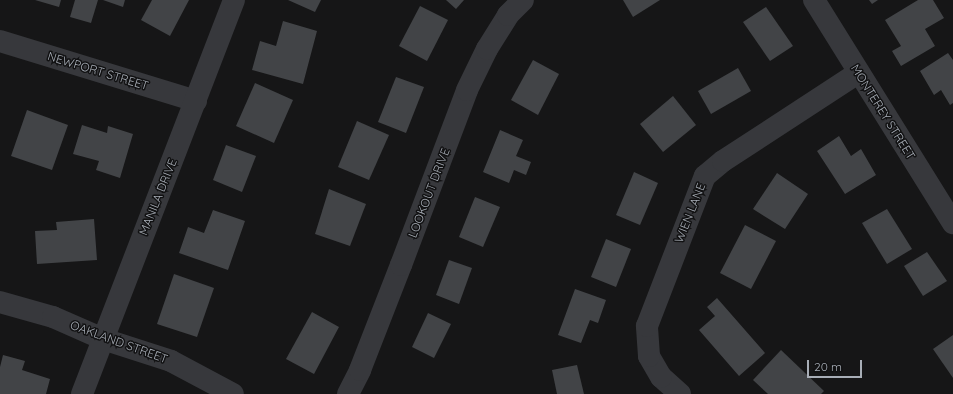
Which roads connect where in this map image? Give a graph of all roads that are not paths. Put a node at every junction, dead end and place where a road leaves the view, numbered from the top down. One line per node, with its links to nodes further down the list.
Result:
1 (234, 0): 6 (street, MANILA DRIVE)
2 (523, 0): 12 (street, LOOKOUT DRIVE)
3 (814, 0): 5 (street, MONTEREY STREET)
4 (0, 41): 6 (street, NEWPORT STREET)
5 (858, 73): 7 (street, MONTEREY STREET); 13 (street, WIEN LANE)
6 (196, 101): 9 (street, MANILA DRIVE)
7 (953, 223)
8 (0, 302): 9 (street, OAKLAND STREET)
9 (103, 338): 10 (street, MANILA DRIVE); 11 (street, OAKLAND STREET)
10 (82, 394)
11 (233, 394)
12 (348, 394)
13 (680, 394)

